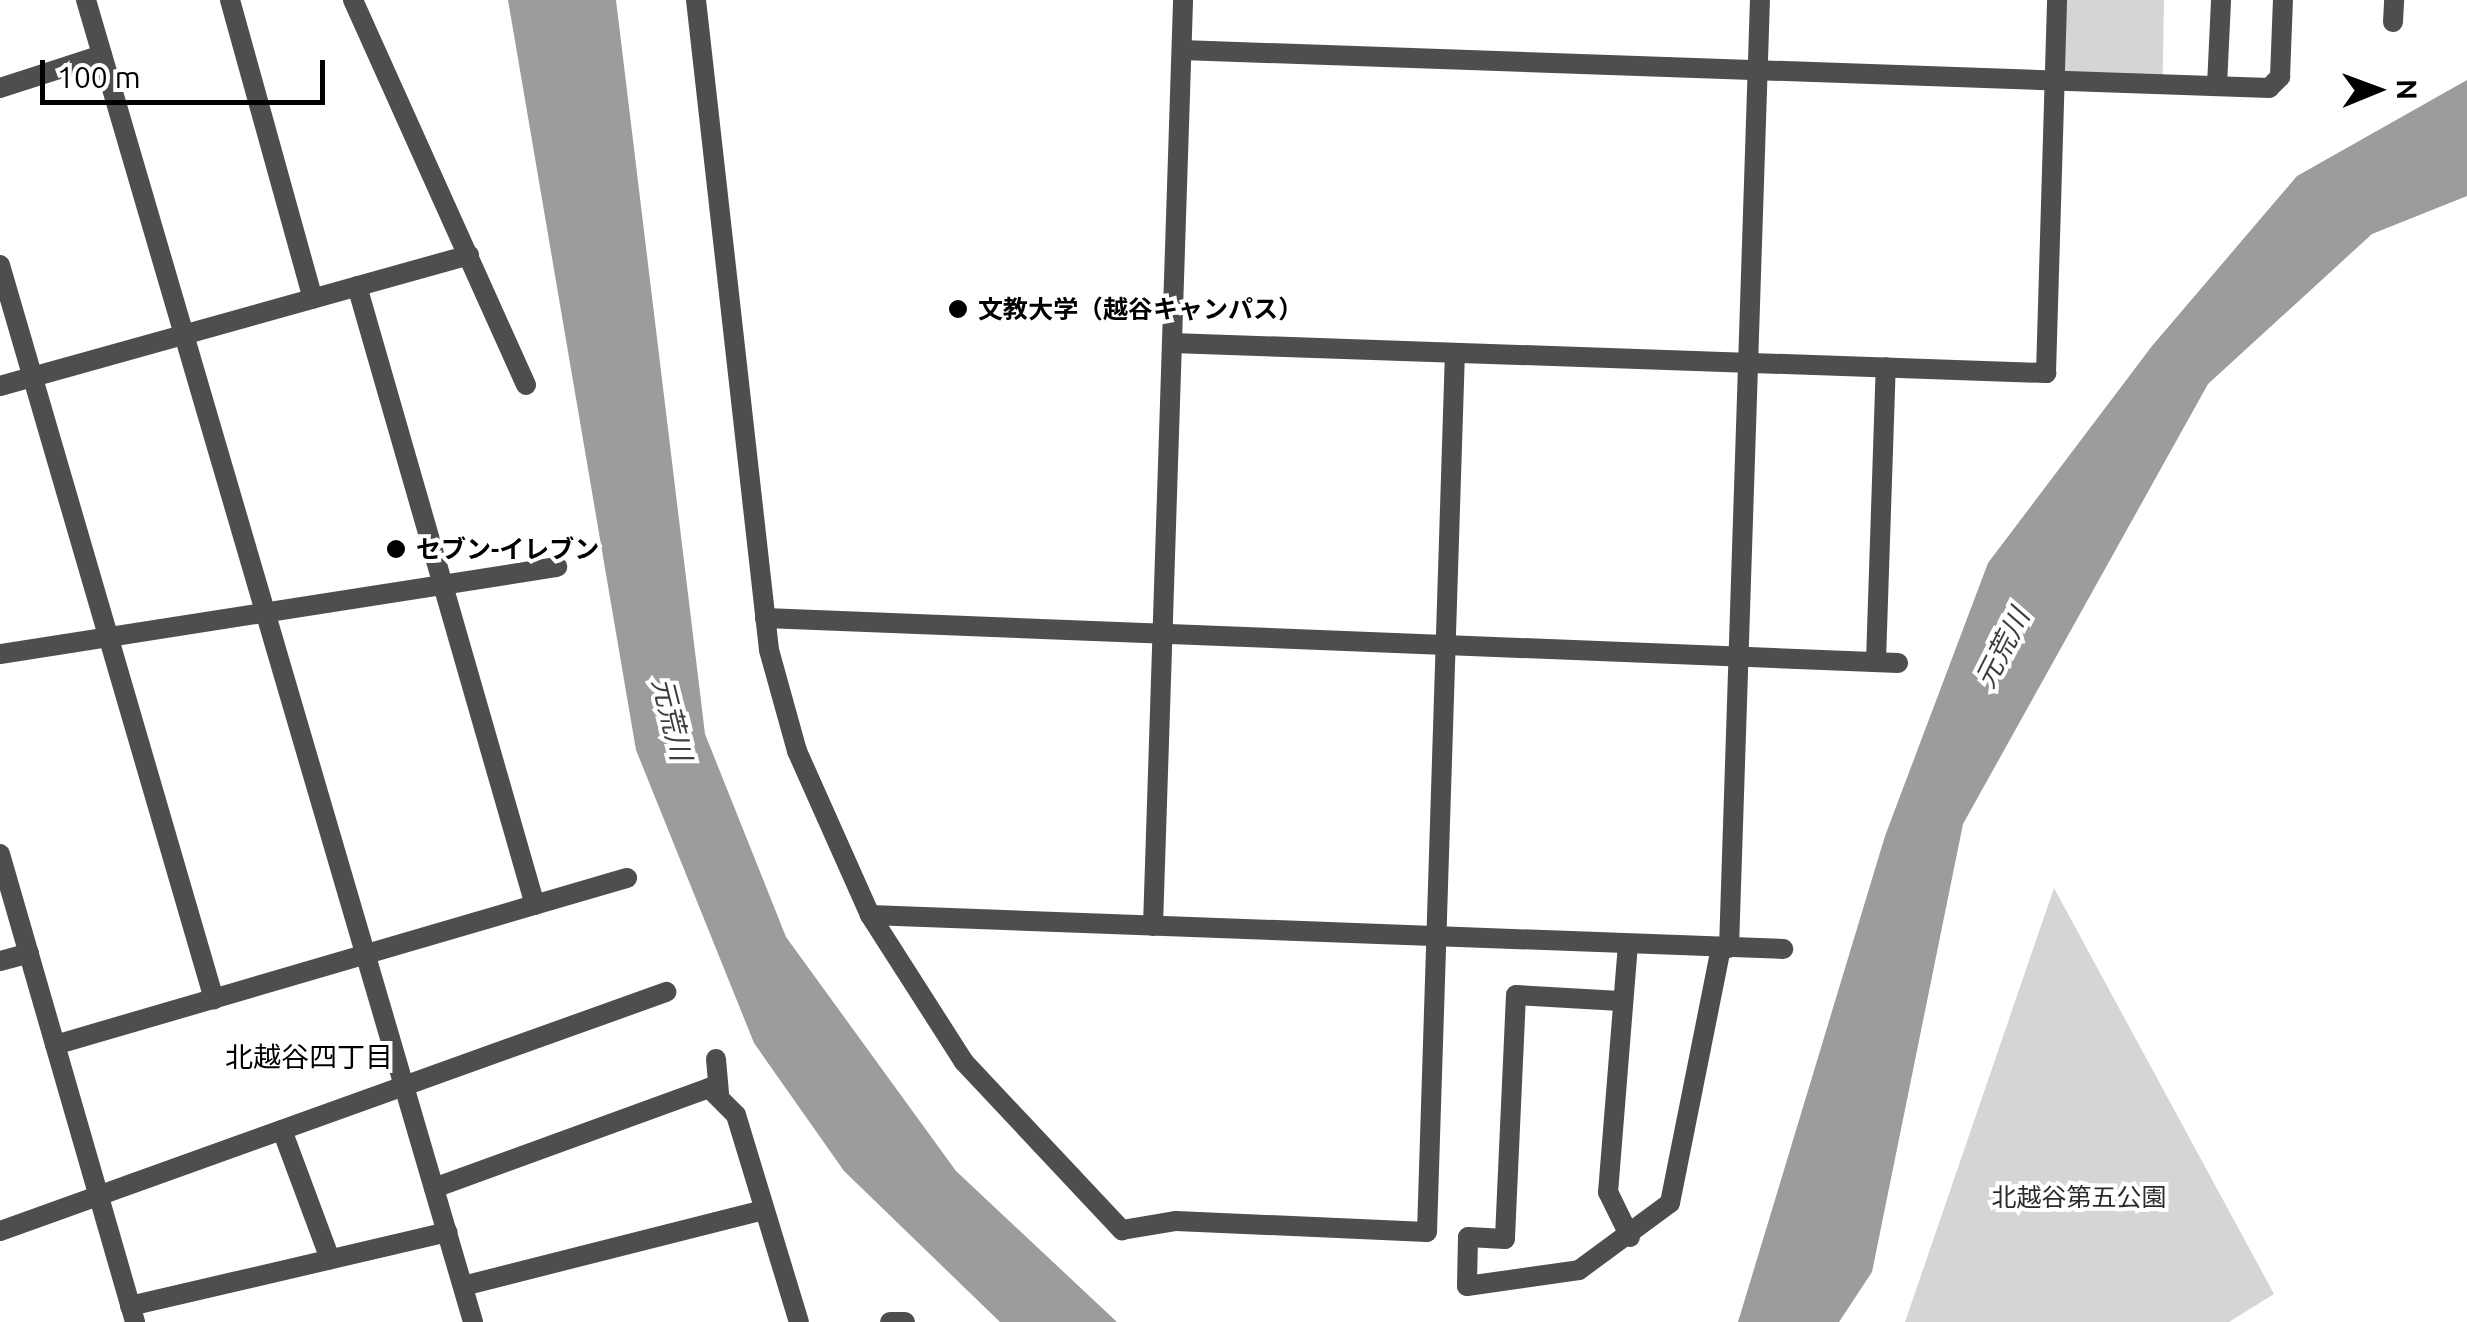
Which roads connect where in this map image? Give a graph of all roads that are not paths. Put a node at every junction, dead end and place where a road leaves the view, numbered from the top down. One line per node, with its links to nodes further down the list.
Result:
1 (86, 0): 13 (street)
2 (230, 0): 21 (street)
3 (353, 0): 18 (street)
4 (696, 0): 33 (street)
5 (1183, 0): 12 (street)
6 (1760, 0): 14 (street)
7 (2058, 0): 15 (street)
8 (2222, 0): 16 (street)
9 (2283, 0): 16 (street)
10 (2394, 0): 11 (street)
11 (2394, 22)
12 (1182, 50): 14 (street); 23 (street)
13 (102, 55): 17 (street); 22 (street)
14 (1758, 70): 15 (street); 25 (street)
15 (2054, 80): 16 (street); 26 (street)
16 (2218, 86)
17 (0, 88)
18 (469, 255): 20 (street); 29 (street)
19 (0, 265): 27 (street)
20 (358, 286): 21 (street); 31 (street)
21 (313, 298): 22 (street)
22 (185, 334): 27 (street); 32 (street)
23 (1172, 343): 24 (street); 34 (street)
24 (1456, 353): 25 (street); 36 (street)
25 (1748, 362): 26 (street); 38 (street)
26 (1886, 367): 39 (street)
27 (33, 377): 28 (street); 35 (street)
28 (0, 386)
29 (526, 386)
30 (557, 568): 31 (street)
31 (444, 586): 32 (street); 43 (street)
32 (267, 614): 35 (street); 51 (street)
33 (766, 618): 34 (street); 44 (street)
34 (1160, 633): 36 (street); 45 (street)
35 (108, 638): 37 (street); 54 (street)
36 (1444, 644): 38 (street); 46 (street)
37 (0, 654)
38 (1738, 656): 39 (street); 48 (street)
39 (1876, 661): 40 (street)
40 (1898, 662)
41 (0, 854): 50 (street)
42 (627, 878): 43 (street)
43 (535, 905): 51 (street)
44 (870, 916): 45 (street); 46 (street)
45 (1153, 926): 46 (street)
46 (1433, 936): 47 (street)
47 (1628, 944): 48 (street); 55 (street)
48 (1725, 948): 49 (street); 66 (street)
49 (1783, 949)
50 (29, 953): 52 (street); 56 (street)
51 (366, 954): 54 (street); 58 (street)
52 (0, 961)
53 (666, 992): 58 (street)
54 (214, 999): 56 (street)
55 (1620, 1001): 66 (street); 66 (street)
56 (56, 1046): 62 (street)
57 (716, 1058): 59 (street)
58 (405, 1086): 60 (street); 61 (street)
59 (722, 1091): 61 (street); 63 (street)
60 (282, 1130): 62 (street); 67 (street)
61 (434, 1188): 65 (street)
62 (98, 1196): 64 (street); 69 (street)
63 (763, 1210): 68 (street); 71 (street)
64 (0, 1232)
65 (447, 1232): 67 (street); 68 (street)
66 (1630, 1237)
67 (330, 1260): 69 (street)
68 (463, 1286): 70 (street)
69 (132, 1314)
70 (474, 1322)
71 (799, 1322)
72 (890, 1322): 73 (street)
73 (905, 1322)

